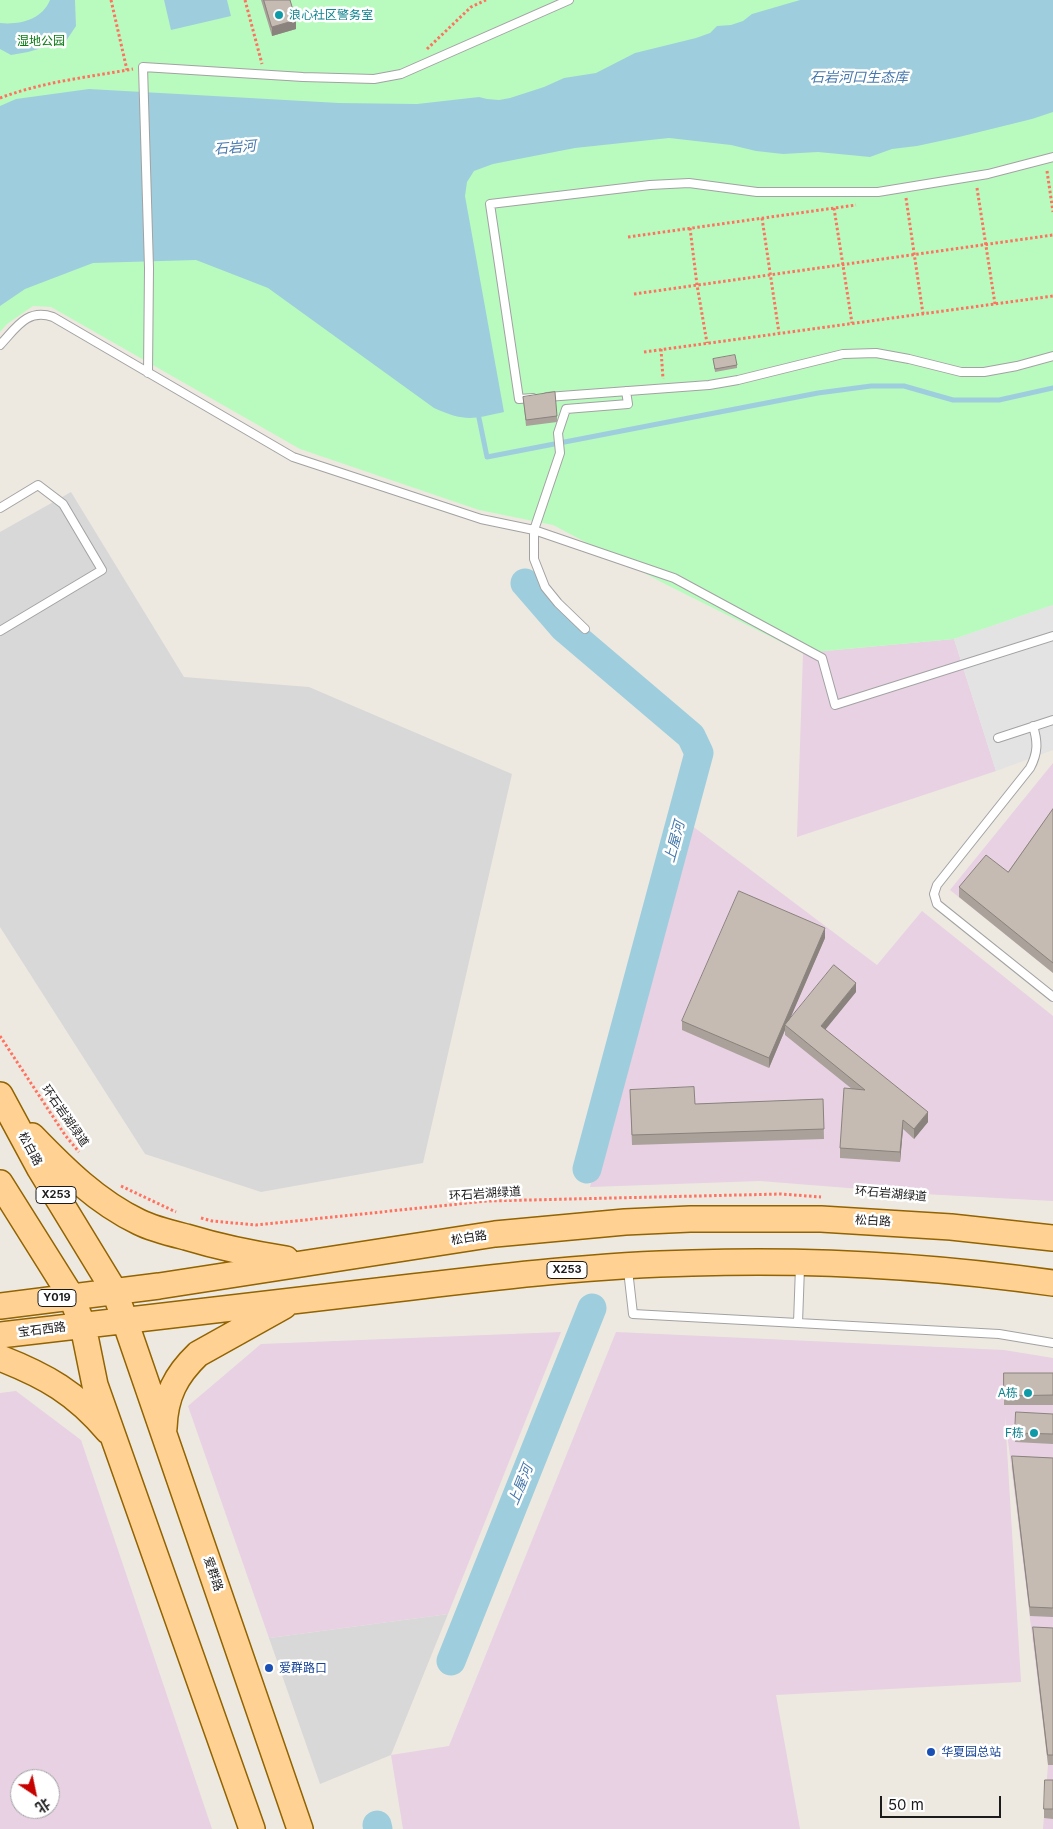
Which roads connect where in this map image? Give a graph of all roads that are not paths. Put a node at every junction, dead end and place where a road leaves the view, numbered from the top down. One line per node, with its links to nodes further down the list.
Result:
1 (569, 0): 5 (lane)
2 (1053, 157): 6 (lane)
3 (0, 345): 5 (lane)
4 (1053, 356): 6 (lane)
5 (148, 373): 8 (lane)
6 (626, 391): 8 (lane)
7 (0, 508): 10 (lane)
8 (534, 530): 9 (lane); 11 (lane)
9 (585, 629)
10 (0, 630)
11 (1053, 636)
12 (1053, 720): 13 (lane)
13 (1033, 726): 14 (lane); 15 (lane)
14 (998, 738)
15 (1053, 997)
16 (6, 1105): 19 (main road); 23 (main road, 松白路 / X253)
17 (0, 1183): 24 (main road)
18 (1053, 1238): 19 (main road, 松白路)
19 (319, 1262): 23 (main road, 松白路)
20 (800, 1262): 21 (main road, X253); 22 (main road, X253); 28 (lane)
21 (627, 1266): 25 (main road, X253); 28 (lane)
22 (1053, 1282)
23 (115, 1292): 24 (main road, Y019); 27 (main road, 爱群路)
24 (71, 1296): 26 (main road, Y019); 29 (main road)
25 (295, 1300): 27 (main road, X253); 33 (main road)
26 (0, 1306)
27 (125, 1319): 29 (main road, X253); 33 (main road, 爱群路)
28 (798, 1323): 31 (lane)
29 (83, 1326): 30 (main road, 宝石西路); 34 (main road)
30 (0, 1335)
31 (1053, 1343)
32 (0, 1358): 34 (main road)
33 (166, 1438): 36 (main road, 爱群路)
34 (116, 1442): 35 (main road)
35 (252, 1829)
36 (300, 1829)

